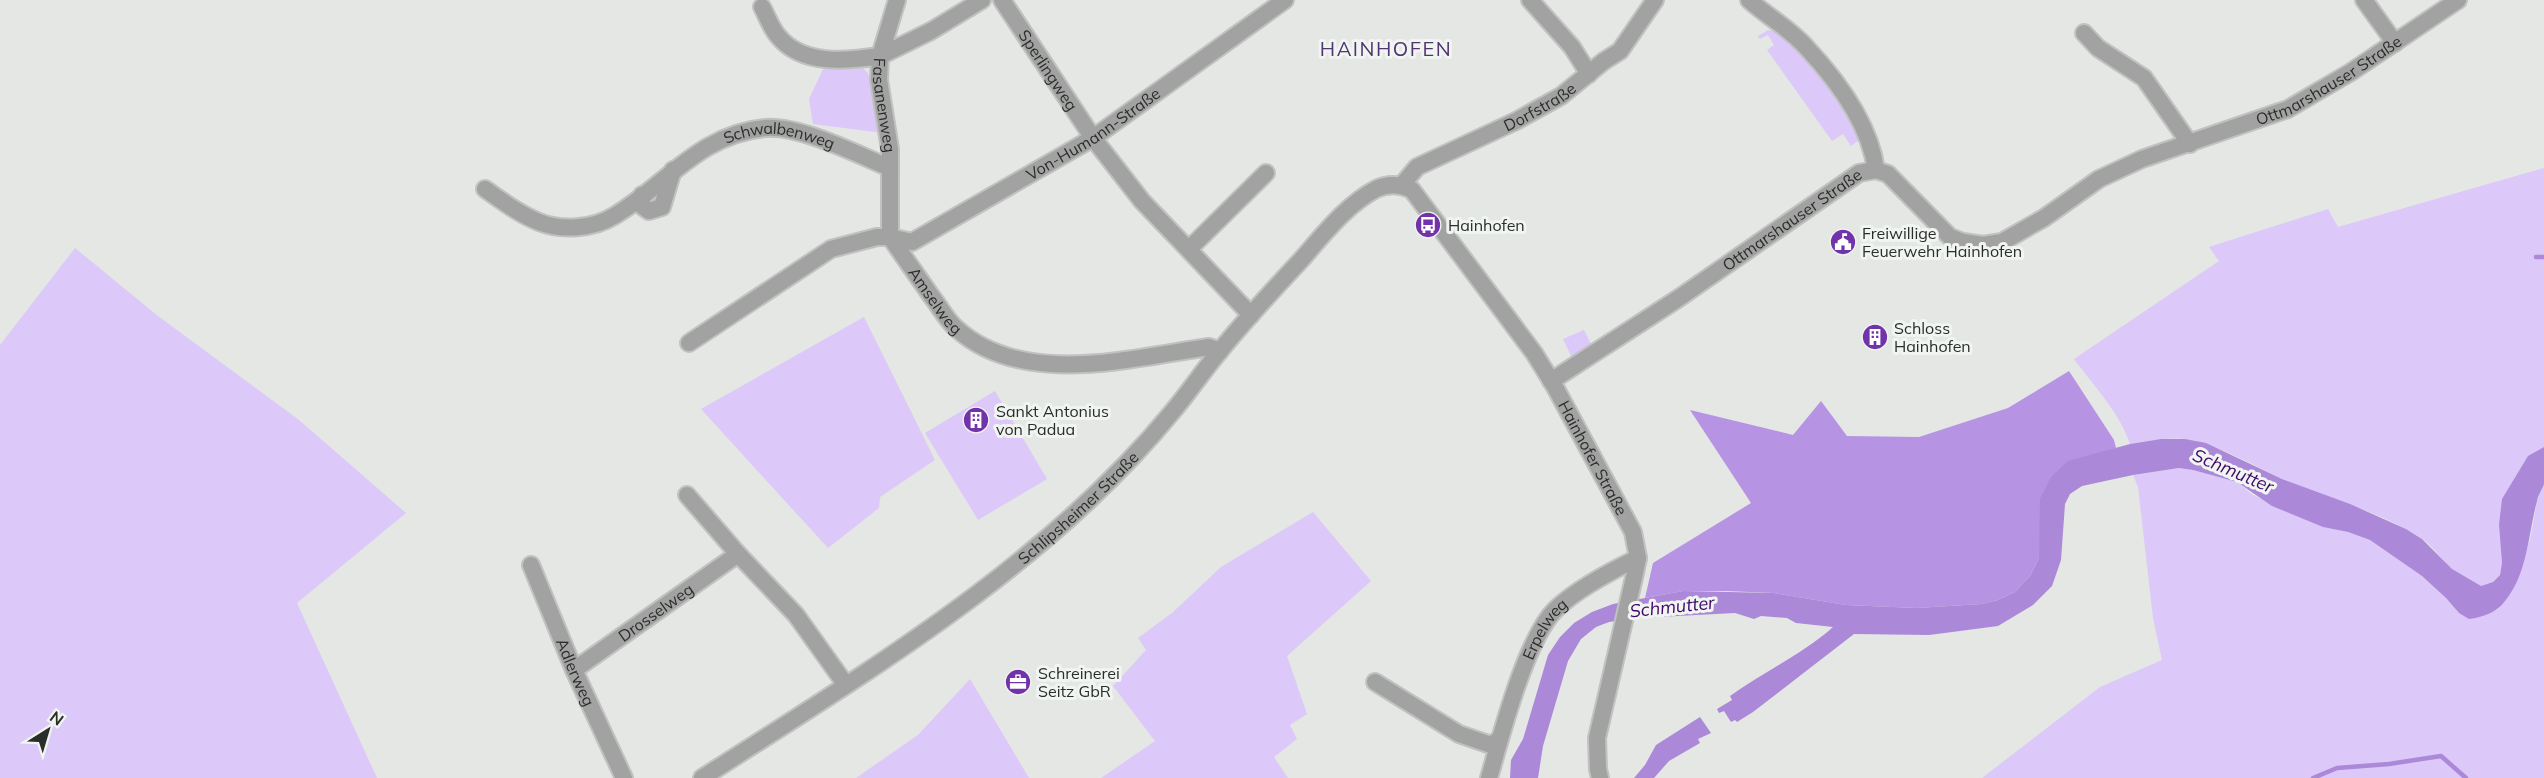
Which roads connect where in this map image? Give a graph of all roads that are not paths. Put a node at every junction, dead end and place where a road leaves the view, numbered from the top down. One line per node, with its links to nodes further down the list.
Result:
1 (897, 0): 13 (street)
2 (982, 0): 13 (street, Fasanenweg)
3 (1002, 0): 15 (street, Sperlingweg)
4 (1286, 0): 15 (street, Von-Humann-Straße)
5 (1530, 0): 14 (street)
6 (1655, 0): 14 (street, Dorfstraße)
7 (1749, 0): 18 (street)
8 (2364, 0): 12 (street)
9 (2458, 0): 12 (street, Ottmarshauser Straße)
10 (762, 7): 13 (street)
11 (2084, 33): 16 (street)
12 (2395, 43): 16 (street, Ottmarshauser Straße)
13 (880, 56): 17 (street, Fasanenweg)
14 (1589, 74): 20 (street, Dorfstraße)
15 (1093, 138): 22 (street, Von-Humann-Straße); 23 (street, Sperlingweg)
16 (2190, 144): 18 (street, Ottmarshauser Straße)
17 (890, 168): 21 (street, Schwalbenweg); 22 (street, Fasanenweg)
18 (1876, 170): 27 (street, Ottmarshauser Straße)
19 (1266, 173): 23 (street)
20 (1402, 185): 24 (street, Schlipsheimer Straße); 27 (street, Hainhofer Straße)
21 (485, 189)
22 (890, 237): 25 (street); 26 (street, Amselweg)
23 (1190, 248): 24 (street, Sperlingweg)
24 (1251, 315): 26 (street, Schlipsheimer Straße)
25 (689, 343)
26 (1220, 351): 34 (street, Schlipsheimer Straße)
27 (1551, 381): 31 (street, Hainhofer Straße)
28 (687, 495): 29 (street)
29 (738, 554): 32 (street, Drosselweg); 34 (street)
30 (531, 565): 32 (street, Adlerweg)
31 (1636, 566): 35 (street, Erpelweg); 39 (street, Hainhofer Straße)
32 (574, 670): 36 (street, Adlerweg)
33 (1375, 682): 35 (street)
34 (846, 684): 37 (street, Schlipsheimer Straße)
35 (1500, 739): 38 (street, Erpelweg)
36 (624, 778)
37 (702, 778)
38 (1489, 778)
39 (1600, 778)

